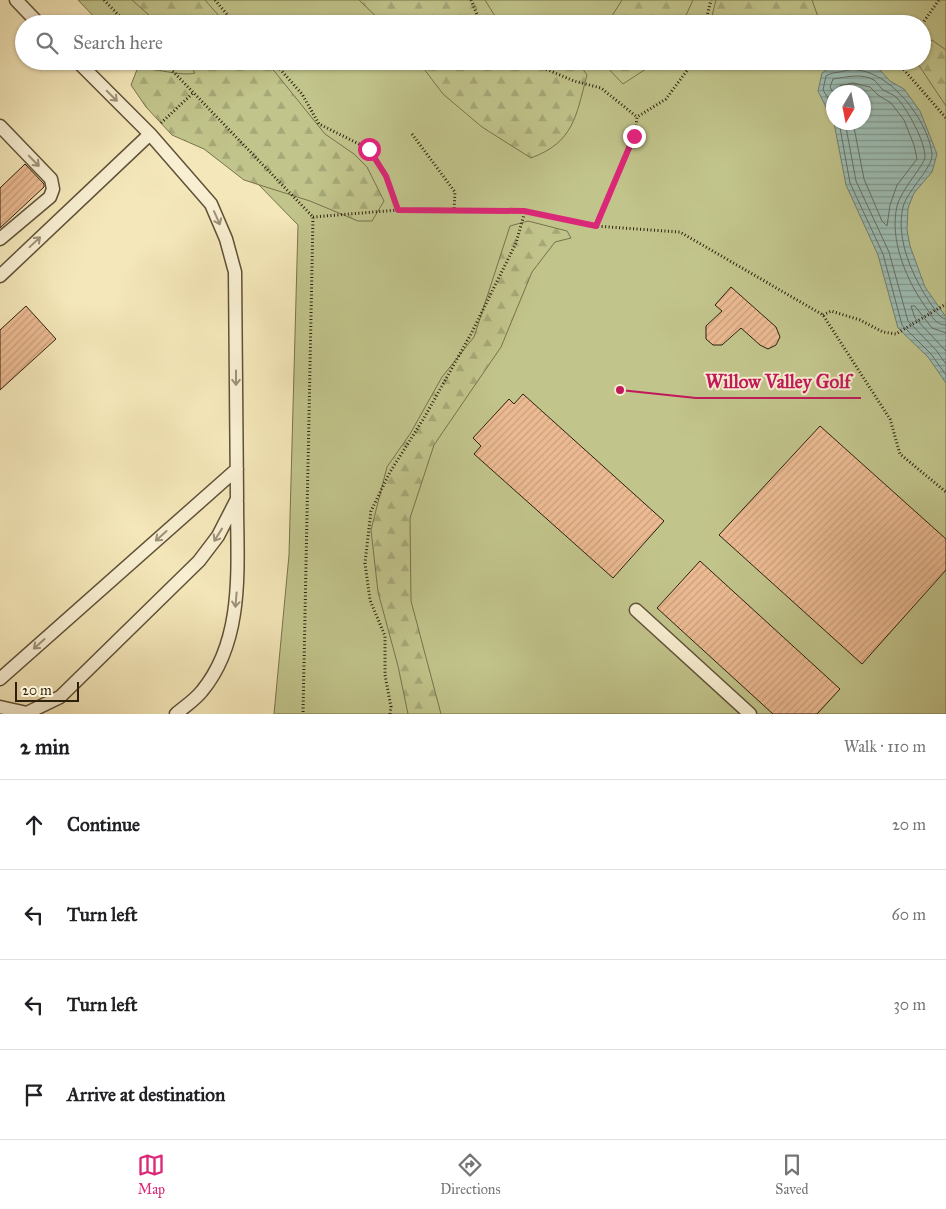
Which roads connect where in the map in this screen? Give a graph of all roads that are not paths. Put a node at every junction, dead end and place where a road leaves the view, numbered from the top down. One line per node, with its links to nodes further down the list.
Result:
1 (16, 0): 2 (lane)
2 (31, 15)
3 (86, 70): 5 (lane, one-way to 5)
4 (0, 126): 6 (lane, one-way to 6)
5 (150, 134): 7 (lane, one-way to 5); 8 (lane, one-way to 8)
6 (0, 239)
7 (0, 276)
8 (237, 469): 9 (lane); 11 (lane, one-way to 11)
9 (237, 499): 13 (lane, one-way to 13); 14 (lane, one-way to 14)
10 (636, 610): 15 (lane)
11 (0, 678)
12 (0, 707): 13 (lane)
13 (25, 714)
14 (176, 714)
15 (750, 714)

